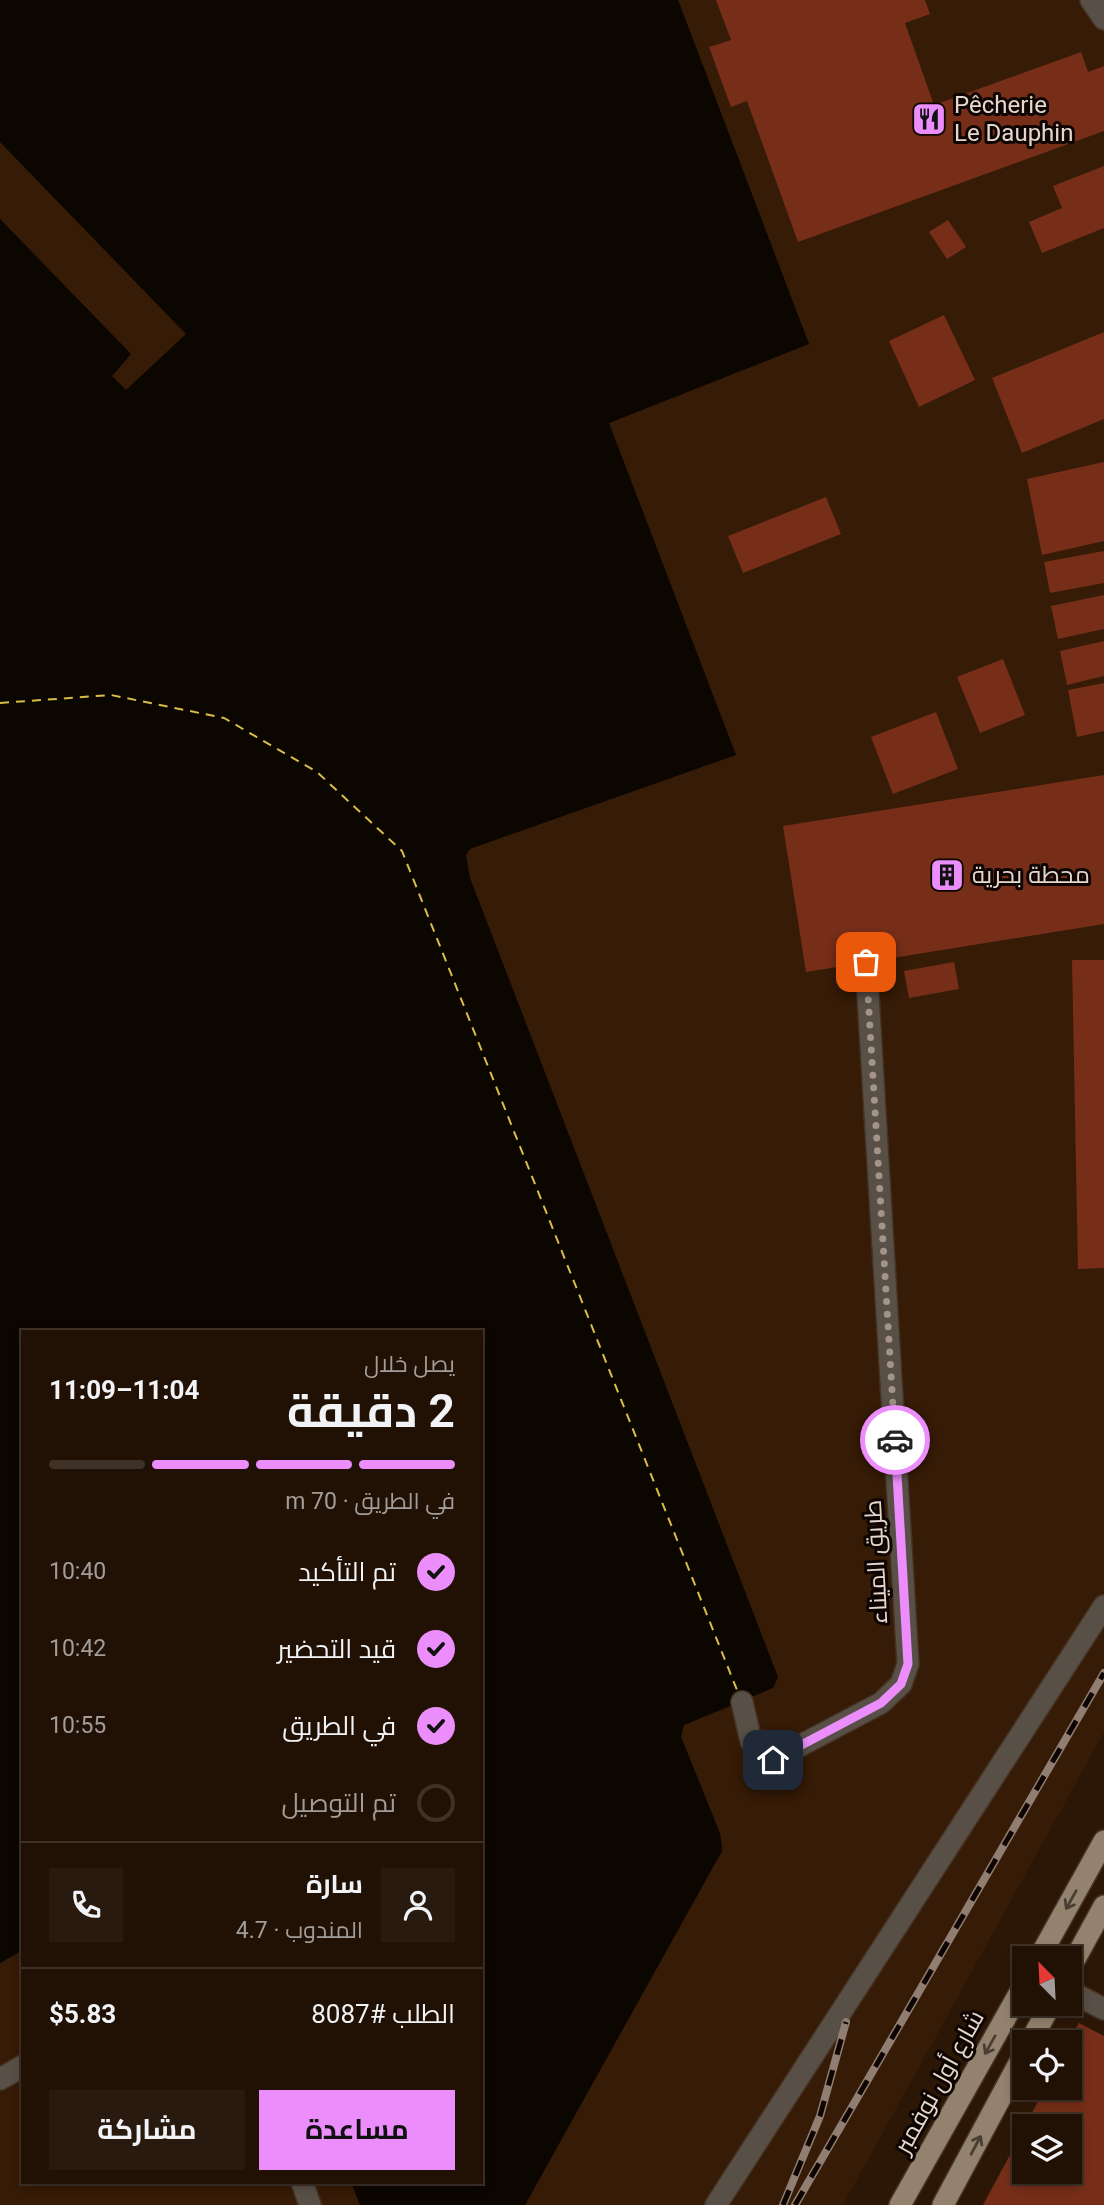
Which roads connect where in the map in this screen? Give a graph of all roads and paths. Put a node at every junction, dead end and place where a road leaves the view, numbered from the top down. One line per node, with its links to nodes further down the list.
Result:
1 (1091, 0): 2 (street)
2 (1104, 19)
3 (866, 962): 5 (street, طريق الميناء)
4 (1104, 1606): 18 (street)
5 (742, 1702)
6 (1104, 1841): 8 (main road, one-way to 8)
7 (1104, 1906): 9 (main road)
8 (1046, 1946)
9 (1082, 1946)
10 (1082, 1998): 12 (street)
11 (1012, 2006): 19 (main road, شارع أول نوفمبر, one-way to 19)
12 (1104, 2009)
13 (21, 2067): 15 (street)
14 (1012, 2076): 20 (main road, one-way to 14)
15 (0, 2079)
16 (303, 2184): 17 (street)
17 (310, 2205)
18 (716, 2205)
19 (900, 2205)
20 (943, 2205)

